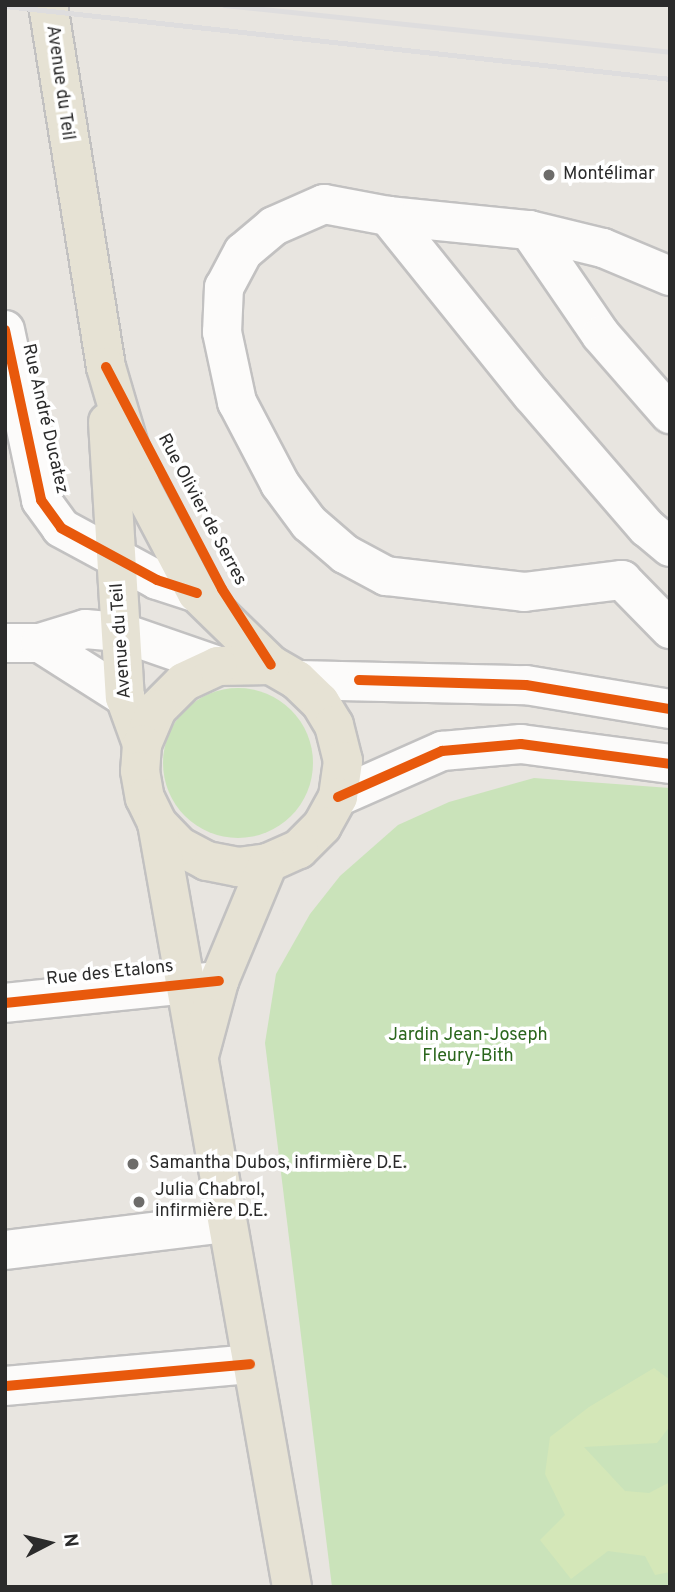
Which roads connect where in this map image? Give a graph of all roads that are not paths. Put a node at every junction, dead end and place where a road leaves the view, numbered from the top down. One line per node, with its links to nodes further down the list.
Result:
1 (48, 5): 6 (main road, Avenue du Teil)
2 (388, 216): 3 (street); 8 (street); 10 (street)
3 (529, 230): 4 (street); 7 (street)
4 (670, 276)
5 (5, 330): 9 (street, Rue André Ducatez)
6 (106, 368): 9 (main road, Avenue du Teil); 11 (main road, Avenue du Teil)
7 (670, 414)
8 (659, 537): 10 (street)
9 (116, 555): 11 (street, Rue André Ducatez); 13 (main road, Avenue du Teil)
10 (622, 580): 12 (street)
11 (197, 593): 16 (main road, Avenue du Teil)
12 (670, 629)
13 (120, 632): 14 (street); 15 (street); 17 (main road, Avenue du Teil)
14 (23, 643): 17 (street)
15 (218, 666): 16 (main road); 19 (main road)
16 (284, 673): 18 (street); 21 (main road)
17 (125, 697): 19 (main road, Avenue du Teil)
18 (666, 706)
19 (142, 744): 22 (main road)
20 (670, 764): 21 (street)
21 (338, 797): 23 (main road)
22 (157, 823): 23 (main road); 24 (main road)
23 (268, 863): 24 (main road)
24 (201, 983): 25 (street, Rue des Etalons); 26 (main road)
25 (5, 1003)
26 (225, 1223): 27 (street); 28 (main road)
27 (5, 1251)
28 (250, 1364): 29 (street); 30 (main road)
29 (5, 1386)
30 (292, 1587)

